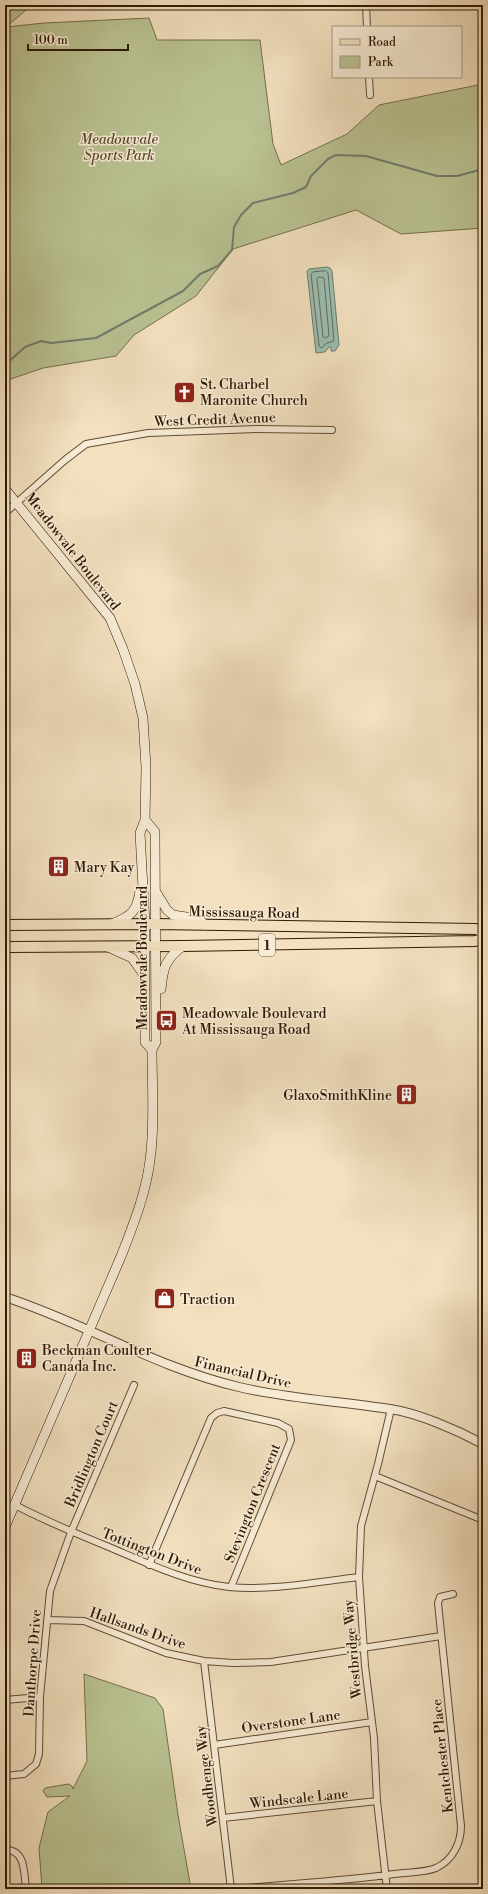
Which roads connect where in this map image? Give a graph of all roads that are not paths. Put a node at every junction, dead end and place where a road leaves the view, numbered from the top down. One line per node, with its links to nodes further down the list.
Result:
1 (366, 5): 2 (street)
2 (367, 26)
3 (369, 78): 4 (street)
4 (370, 95)
5 (332, 430): 7 (street, West Credit Avenue)
6 (5, 489): 7 (main road, Meadowvale Boulevard)
7 (17, 502): 8 (street, West Credit Avenue); 9 (main road, Meadowvale Boulevard)
8 (5, 514)
9 (145, 820): 10 (main road, Meadowvale Boulevard); 11 (main road, Meadowvale Boulevard)
10 (143, 882): 12 (main road); 13 (main road, Meadowvale Boulevard)
11 (155, 890): 13 (main road, Meadowvale Boulevard); 14 (main road)
12 (110, 925): 13 (main road, Mississauga Road / 1); 15 (main road, Mississauga Road / 1)
13 (150, 925): 14 (main road, Mississauga Road / 1); 18 (main road, Meadowvale Boulevard)
14 (205, 925): 16 (main road, Mississauga Road / 1)
15 (5, 926)
16 (483, 932)
17 (483, 939): 19 (main road, 1)
18 (150, 946): 19 (main road, 1); 21 (main road, 1); 22 (main road, Meadowvale Boulevard); 23 (main road, Meadowvale Boulevard)
19 (183, 946): 23 (main road)
20 (5, 947): 21 (main road, 1)
21 (107, 947): 22 (main road)
22 (145, 976): 24 (main road, Meadowvale Boulevard)
23 (156, 996): 24 (main road, Meadowvale Boulevard)
24 (152, 1050): 26 (main road, Meadowvale Boulevard)
25 (5, 1297): 26 (street, Financial Drive)
26 (88, 1330): 28 (street, Financial Drive); 31 (main road, Meadowvale Boulevard)
27 (134, 1385): 34 (street, Bridlington Court)
28 (391, 1409): 29 (street, Financial Drive); 30 (street, Westbridge Way)
29 (483, 1444)
30 (375, 1476): 32 (street); 36 (street, Westbridge Way)
31 (15, 1505): 33 (main road, Meadowvale Boulevard); 34 (street, Tottington Drive)
32 (483, 1520)
33 (5, 1527)
34 (71, 1532): 35 (street, Tottington Drive); 39 (street, Danthorpe Drive)
35 (149, 1565): 37 (street, Tottington Drive); 37 (street, Stevington Crescent)
36 (359, 1577): 37 (street, Tottington Drive); 41 (street, Westbridge Way)
37 (231, 1587)
38 (453, 1594): 40 (street, Kentchester Place)
39 (47, 1620): 42 (street, Hallsands Drive); 43 (street, Danthorpe Drive)
40 (441, 1636): 41 (street, Hallsands Drive); 51 (street, Kentchester Place)
41 (364, 1647): 42 (street, Hallsands Drive); 45 (street, Westbridge Way)
42 (204, 1661): 46 (street, Woodhenge Way)
43 (40, 1696): 44 (street); 47 (street, Danthorpe Drive)
44 (5, 1700)
45 (372, 1722): 46 (street, Overstone Lane); 48 (street, Westbridge Way)
46 (214, 1745): 49 (street, Woodhenge Way)
47 (5, 1776)
48 (377, 1801): 49 (street, Windscale Lane); 51 (street, Westbridge Way)
49 (223, 1818): 53 (street, Woodhenge Way)
50 (5, 1850): 52 (street)
51 (386, 1875): 54 (street, Kentchester Place); 55 (street, Westbridge Way)
52 (26, 1889)
53 (231, 1889)
54 (236, 1889)
55 (387, 1889)

